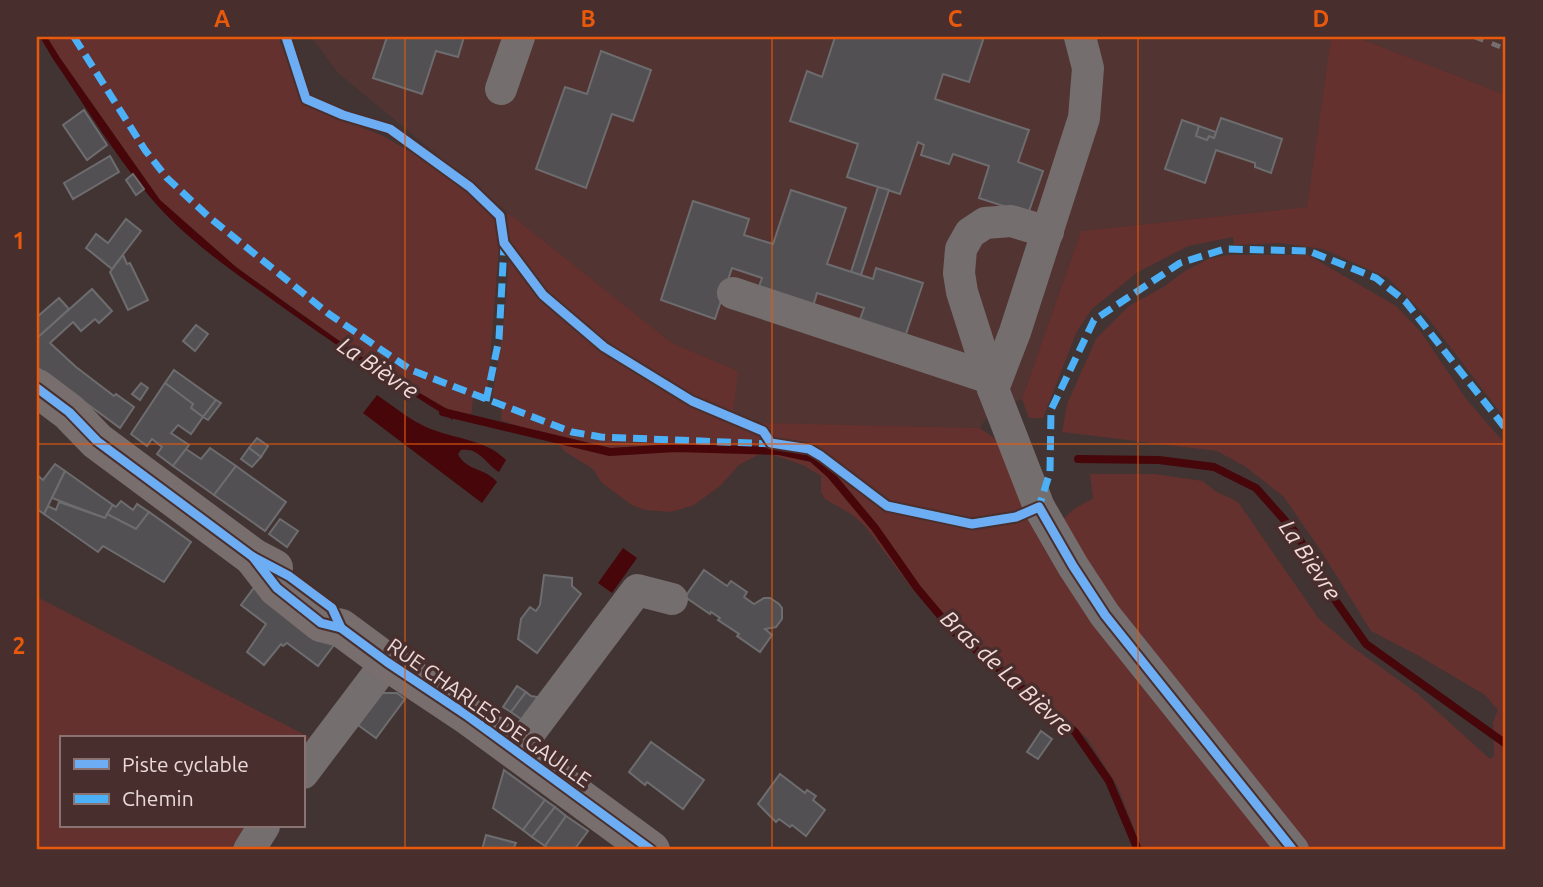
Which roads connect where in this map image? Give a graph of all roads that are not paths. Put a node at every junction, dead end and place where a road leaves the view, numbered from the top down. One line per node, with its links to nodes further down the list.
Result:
1 (519, 37): 3 (street)
2 (1080, 37): 4 (street)
3 (501, 89)
4 (1048, 232): 6 (street); 6 (street)
5 (733, 293): 6 (street)
6 (992, 383): 17 (street)
7 (37, 388): 9 (main road, RUE CHARLES DE GAULLE)
8 (37, 410): 9 (main road, RUE CHARLES DE GAULLE)
9 (97, 441): 11 (main road, RUE CHARLES DE GAULLE)
10 (672, 598): 12 (street)
11 (387, 662): 12 (main road, RUE CHARLES DE GAULLE); 13 (street)
12 (516, 751): 16 (main road, RUE CHARLES DE GAULLE)
13 (304, 772)
14 (263, 828): 15 (street)
15 (249, 850)
16 (650, 850)
17 (1293, 850)

